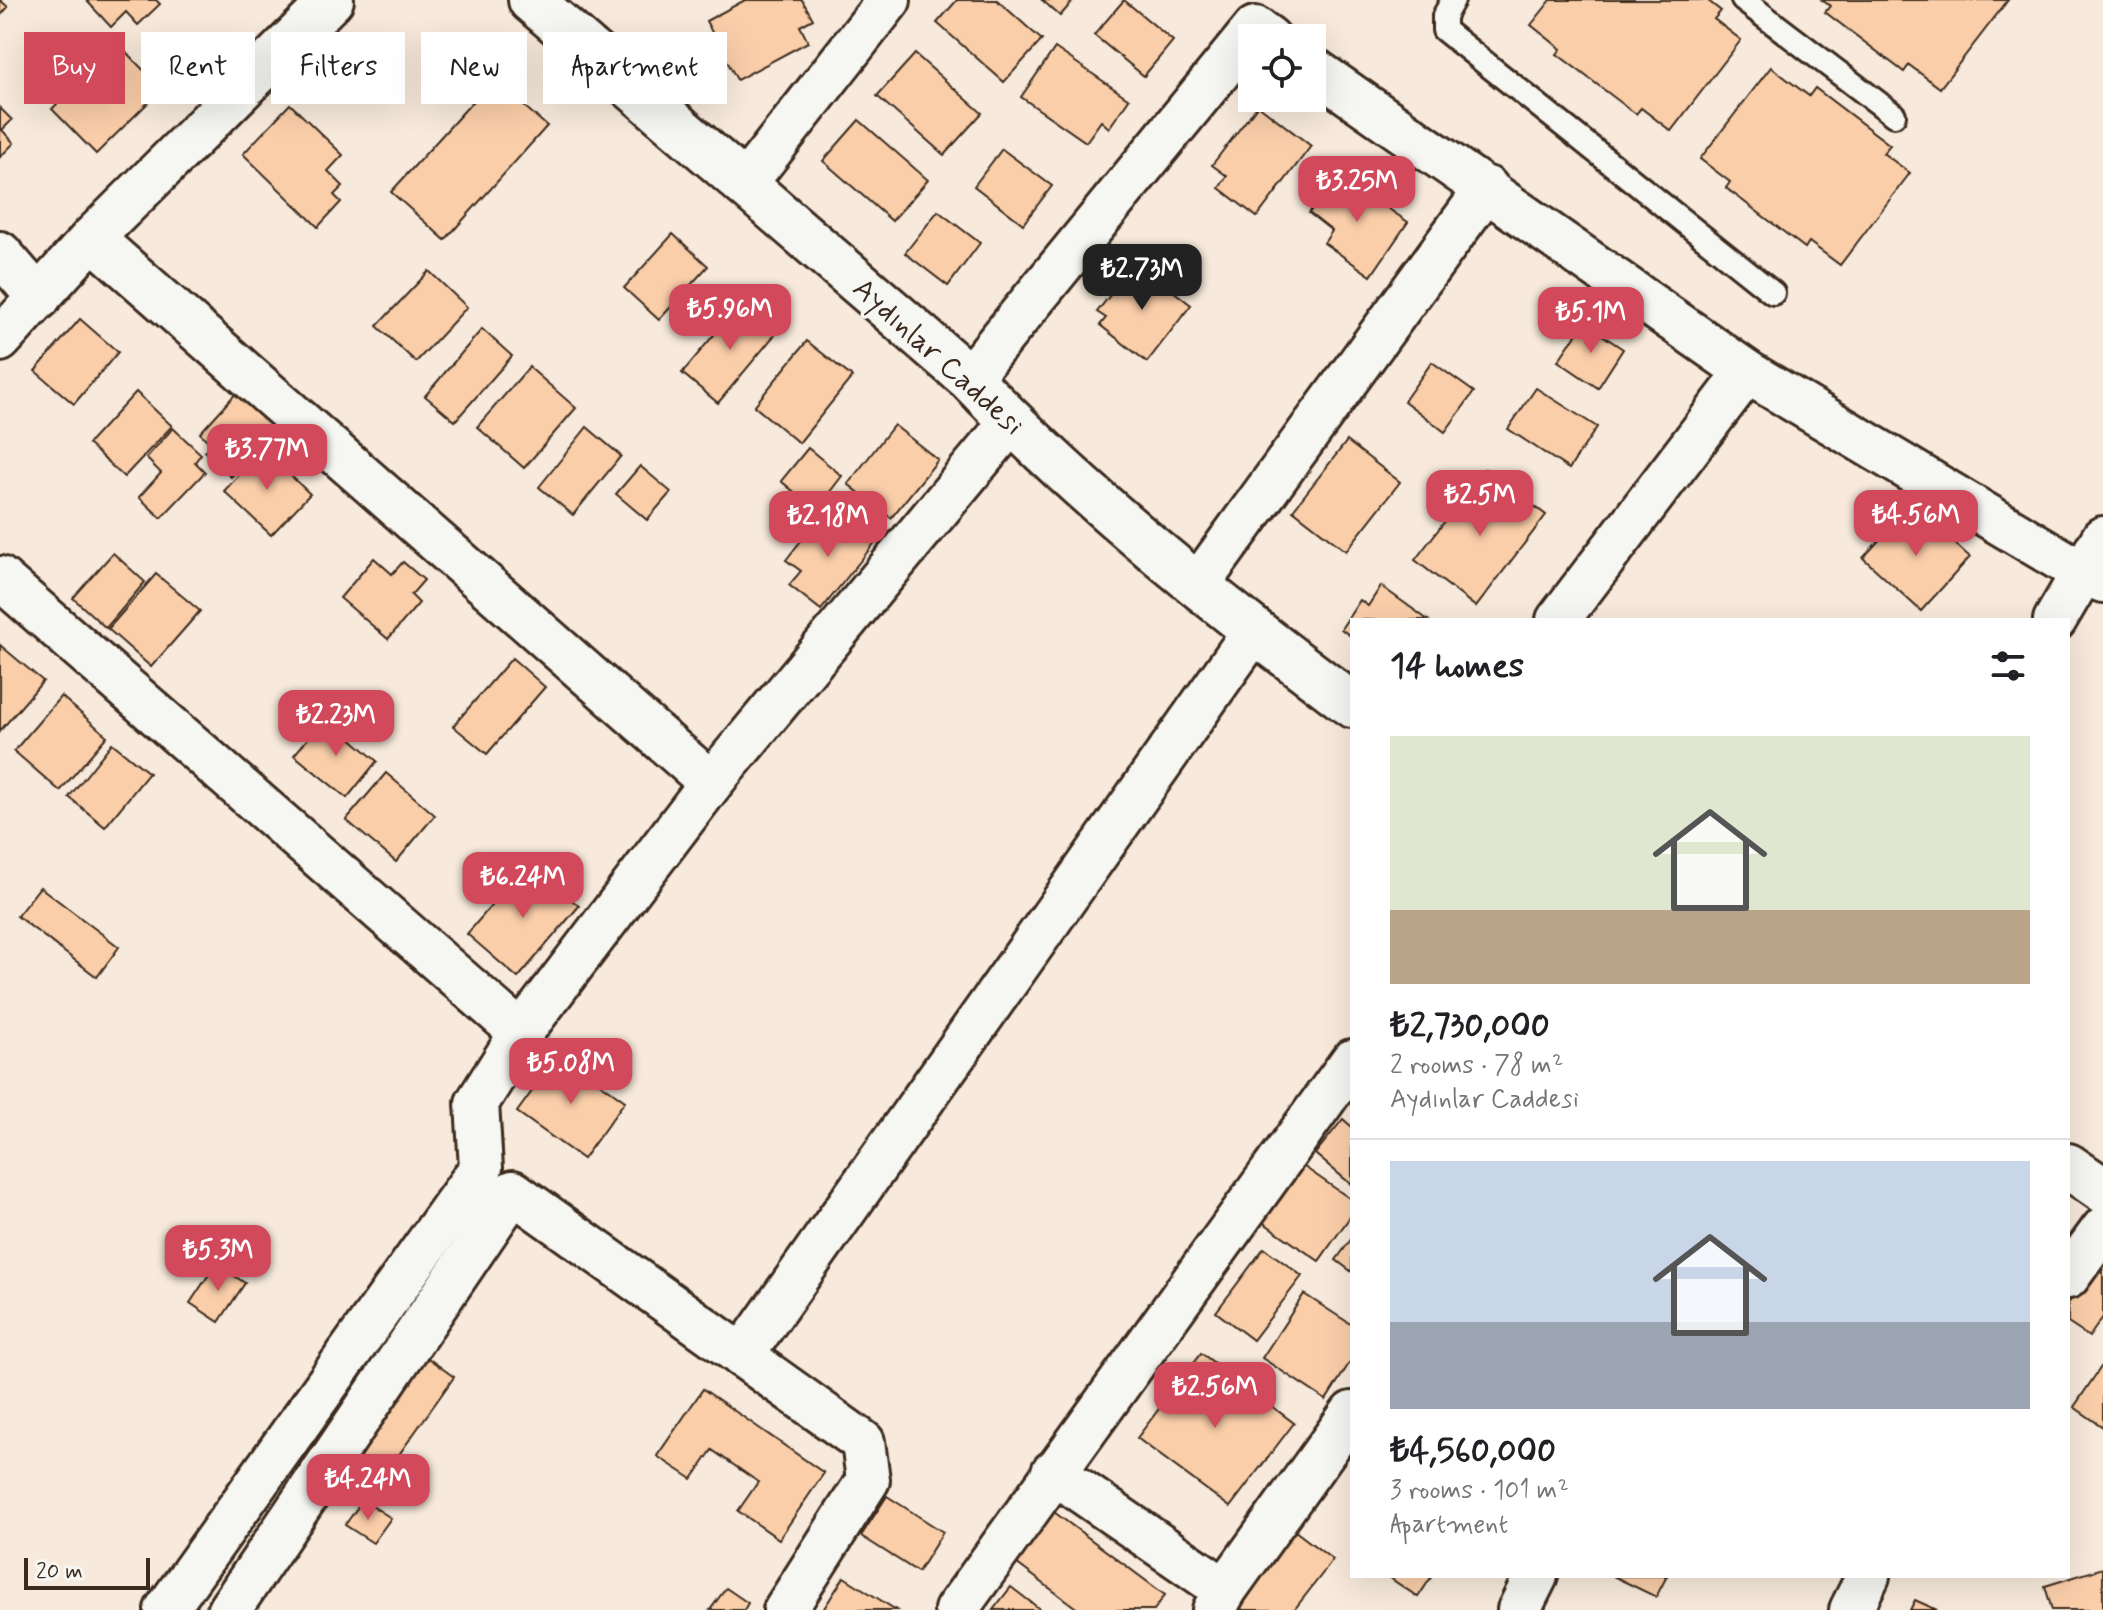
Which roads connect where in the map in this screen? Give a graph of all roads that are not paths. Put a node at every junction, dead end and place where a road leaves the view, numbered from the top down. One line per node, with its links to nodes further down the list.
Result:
1 (332, 0): 11 (street)
2 (531, 0): 9 (street, Aydınlar Caddesi)
3 (889, 0): 9 (street)
4 (1453, 0): 13 (lane)
5 (1743, 0): 8 (lane)
6 (1238, 49): 17 (street)
7 (1326, 78): 10 (street)
8 (1894, 115)
9 (744, 185): 17 (street, Aydınlar Caddesi)
10 (1487, 188): 16 (street); 21 (street)
11 (92, 238): 14 (street); 26 (street)
12 (0, 253): 14 (street)
13 (1773, 293)
14 (39, 298): 15 (street)
15 (0, 340)
16 (1747, 372): 19 (street); 22 (street)
17 (969, 378): 18 (street, Aydınlar Caddesi)
18 (1011, 422): 21 (street, Aydınlar Caddesi); 26 (street)
19 (2096, 564): 23 (street)
20 (0, 578): 27 (street)
21 (1197, 586): 24 (street, Aydınlar Caddesi)
22 (1560, 618)
23 (2056, 618)
24 (1254, 631): 25 (street, Aydınlar Caddesi); 33 (street)
25 (1350, 703)
26 (711, 783): 27 (street)
27 (521, 1033): 39 (street)
28 (1350, 1064): 35 (street)
29 (2070, 1167): 30 (street)
30 (2103, 1190)
31 (2103, 1229): 32 (street)
32 (2070, 1274)
33 (742, 1356): 40 (street); 41 (street)
34 (1350, 1416): 38 (street)
35 (1053, 1472): 38 (street); 42 (street)
36 (1535, 1578): 43 (street)
37 (1867, 1578): 44 (street)
38 (1219, 1600)
39 (166, 1610)
40 (229, 1610)
41 (785, 1610)
42 (956, 1610)
43 (1519, 1610)
44 (1851, 1610)

